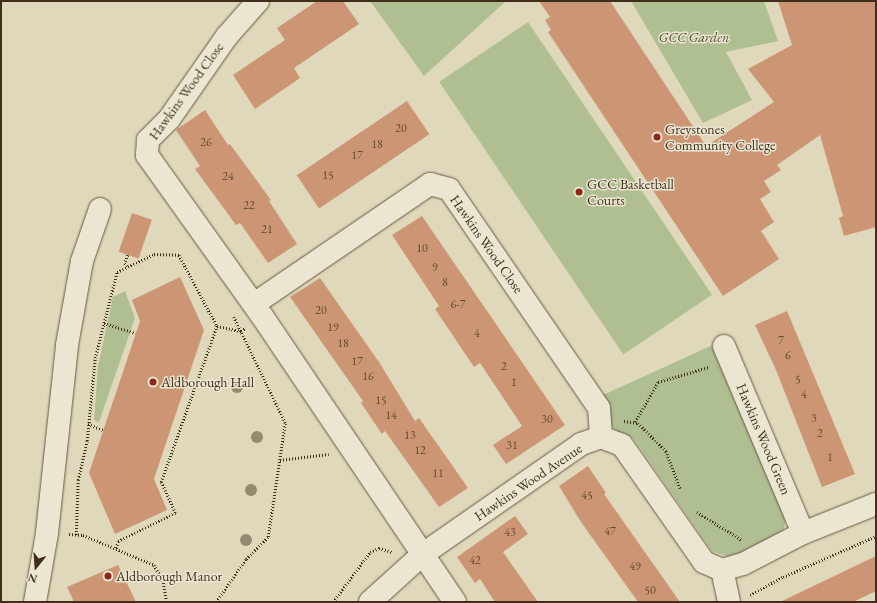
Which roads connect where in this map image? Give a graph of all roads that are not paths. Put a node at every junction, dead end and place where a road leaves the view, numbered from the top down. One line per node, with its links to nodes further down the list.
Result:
1 (258, 1): 3 (street, Hawkins Wood Close)
2 (100, 210): 11 (street)
3 (254, 304): 5 (street, Hawkins Wood Close); 8 (street, Hawkins Wood Close)
4 (725, 350): 7 (street, Hawkins Wood Green)
5 (601, 437): 8 (street, Hawkins Wood Avenue); 9 (street)
6 (876, 504): 7 (street)
7 (803, 533): 9 (street)
8 (417, 559): 12 (street, Hawkins Wood Avenue); 13 (street, Hawkins Wood Close)
9 (723, 575): 10 (street)
10 (738, 599)
11 (35, 602)
12 (370, 602)
13 (455, 602)

